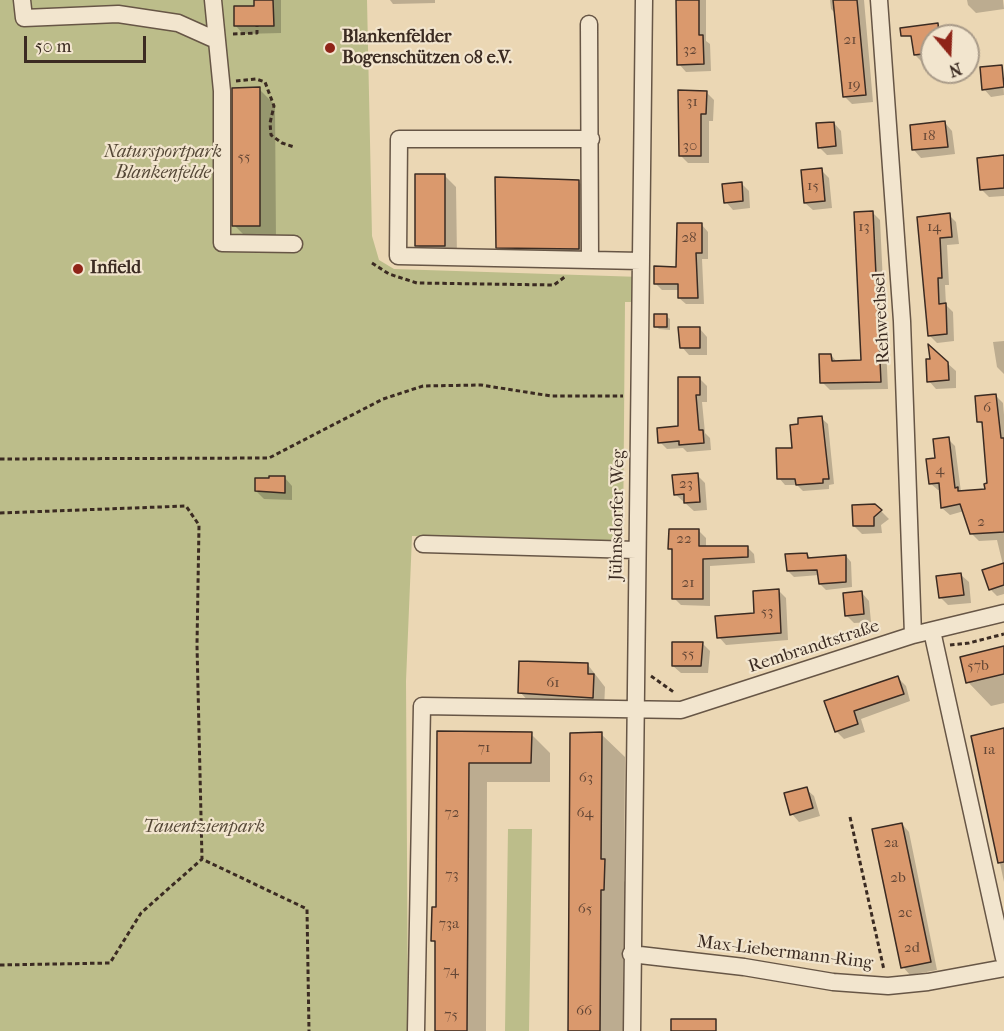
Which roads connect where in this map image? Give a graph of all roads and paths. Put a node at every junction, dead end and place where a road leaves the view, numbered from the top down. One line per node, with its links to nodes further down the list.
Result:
1 (22, 0): 7 (street)
2 (213, 0): 7 (street)
3 (644, 0): 13 (street, Jühnsdorfer Weg)
4 (879, 0): 23 (street, Rehwechsel)
5 (589, 24): 9 (street)
6 (257, 26): 7 (path)
7 (216, 37): 8 (street)
8 (222, 86): 10 (path); 11 (street)
9 (591, 139): 12 (street); 12 (street)
10 (294, 147)
11 (294, 244)
12 (590, 260): 13 (street)
13 (640, 261): 16 (street, Jühnsdorfer Weg)
14 (372, 262): 15 (path)
15 (554, 285)
16 (639, 397): 17 (path); 20 (street, Jühnsdorfer Weg)
17 (0, 459)
18 (0, 513): 26 (path)
19 (423, 544): 20 (street)
20 (636, 550): 24 (street, Jühnsdorfer Weg)
21 (1004, 613): 22 (street, Rembrandtstraße)
22 (932, 631): 23 (street, Rembrandtstraße); 28 (street)
23 (913, 635): 24 (street, Rembrandtstraße)
24 (635, 710): 27 (street, Jühnsdorfer Weg); 33 (street, Rembrandtstraße)
25 (850, 817): 31 (path)
26 (202, 859): 29 (path); 32 (path)
27 (631, 954): 31 (street, Max-Liebermann-Ring); 34 (street, Jühnsdorfer Weg)
28 (1004, 958)
29 (0, 964)
30 (1004, 968): 31 (street, Max-Liebermann-Ring)
31 (888, 986)
32 (309, 1031)
33 (416, 1031)
34 (632, 1031)

